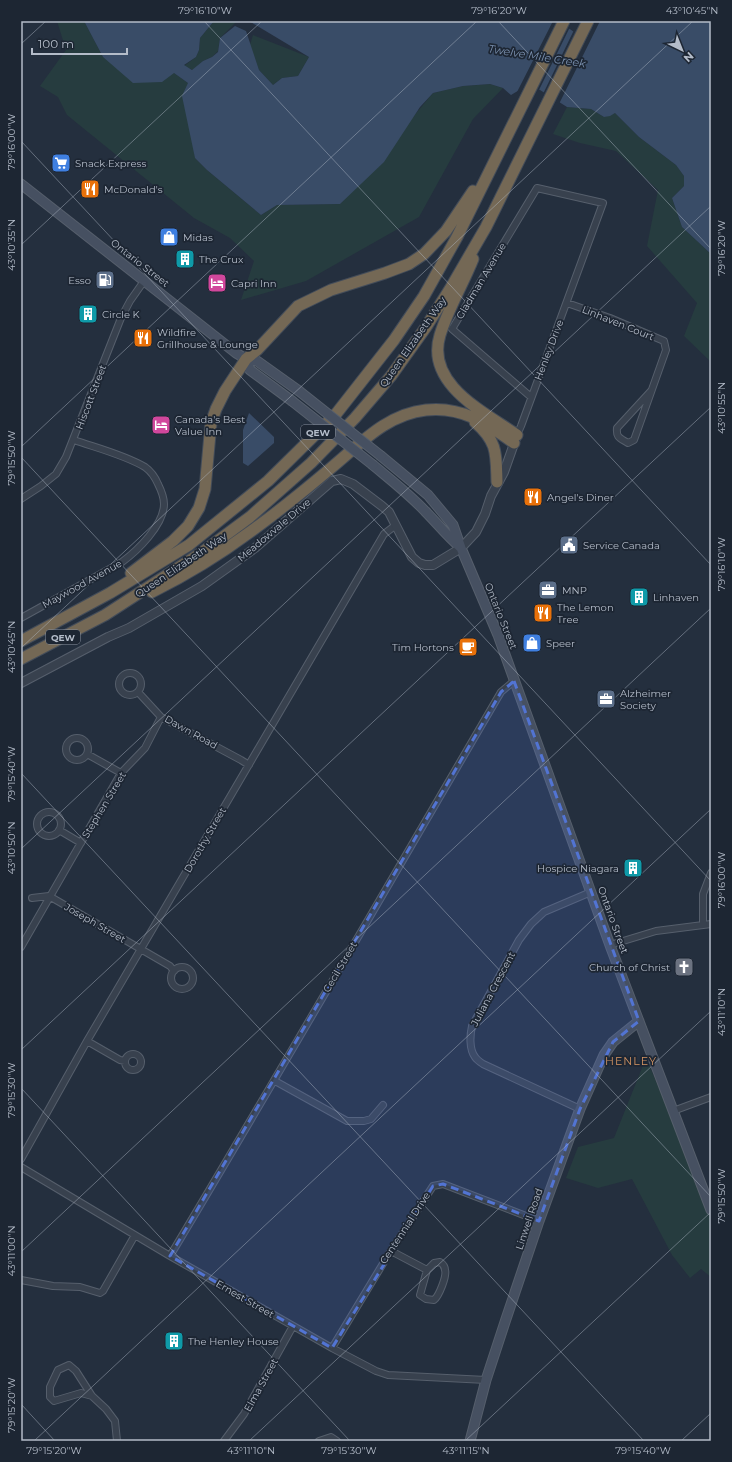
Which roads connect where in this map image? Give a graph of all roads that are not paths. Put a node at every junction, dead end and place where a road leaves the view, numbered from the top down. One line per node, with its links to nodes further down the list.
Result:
1 (564, 21): 3 (highway, Queen Elizabeth Way / QEW)
2 (588, 21): 6 (highway, Queen Elizabeth Way / QEW)
3 (512, 125): 9 (highway); 22 (highway, Queen Elizabeth Way / QEW)
4 (21, 184): 7 (main road, Ontario Street)
5 (542, 189): 8 (street, Henley Drive); 11 (street, Gladman Avenue)
6 (486, 227): 13 (highway); 19 (highway, Queen Elizabeth Way / QEW)
7 (144, 281): 9 (main road, Ontario Street); 14 (street, Hiscott Street)
8 (567, 303): 10 (street, Linhaven Court); 11 (street, Henley Drive)
9 (246, 359): 18 (main road, Ontario Street, bridge); 18 (main road, Ontario Street, bridge); 21 (highway)
10 (651, 391): 10 (street, Linhaven Court)
11 (532, 397): 13 (street, Henley Drive)
12 (453, 411): 13 (highway); 15 (highway); 19 (highway)
13 (516, 439): 15 (street, Henley Drive)
14 (74, 440): 16 (street, Hiscott Street); 20 (street, Maywood Avenue)
15 (497, 482): 18 (street, Henley Drive)
16 (21, 499)
17 (396, 525): 18 (street, Meadowvale Drive); 25 (street, Meadowvale Drive); 29 (street, Dorothy Street)
18 (461, 548): 24 (main road, Ontario Street)
19 (105, 615): 23 (highway, Queen Elizabeth Way / QEW)
20 (21, 618)
21 (21, 635)
22 (21, 641)
23 (21, 659)
24 (514, 681): 34 (main road, Ontario Street); 46 (street, Cecil Street)
25 (21, 683)
26 (138, 692): 27 (street, Dawn Road)
27 (161, 717): 29 (street, Dawn Road); 30 (street, Stephen Street)
28 (87, 754): 30 (street)
29 (249, 765): 41 (street, Dorothy Street)
30 (121, 773): 32 (street, Stephen Street)
31 (59, 830): 32 (street)
32 (81, 842): 35 (street, Stephen Street)
33 (711, 873): 37 (street)
34 (591, 892): 39 (main road, Ontario Street); 49 (street, Juliana Crescent)
35 (49, 896): 36 (street); 40 (street, Stephen Street); 41 (street, Joseph Street)
36 (32, 898)
37 (703, 924): 38 (street); 39 (street)
38 (711, 924)
39 (610, 945): 43 (main road, Ontario Street)
40 (21, 947)
41 (141, 950): 42 (street, Joseph Street); 44 (street, Dorothy Street)
42 (174, 971)
43 (639, 1021): 49 (main road, Linwell Road); 50 (main road, Ontario Street)
44 (87, 1042): 45 (street); 51 (street, Dorothy Street)
45 (125, 1061)
46 (275, 1081): 48 (street); 57 (street, Cecil Street)
47 (711, 1097): 50 (street)
48 (383, 1105)
49 (580, 1109): 54 (main road, Linwell Road)
50 (673, 1111): 53 (main road, Ontario Street)
51 (21, 1159)
52 (21, 1167): 55 (street, Ernest Street)
53 (711, 1210)
54 (539, 1221): 56 (street, Centennial Drive); 62 (main road, Linwell Road)
55 (135, 1235): 57 (street, Ernest Street); 59 (street)
56 (391, 1251): 58 (street); 61 (street, Centennial Drive)
57 (170, 1256): 60 (street, Ernest Street)
58 (427, 1270): 58 (street)
59 (21, 1280)
60 (293, 1326): 61 (street, Ernest Street); 65 (street, Elma Street)
61 (332, 1348): 62 (street, Ernest Street)
62 (486, 1380): 68 (main road, Linwell Road)
63 (92, 1396): 63 (street); 64 (street)
64 (117, 1441)
65 (224, 1441)
66 (319, 1441): 67 (street)
67 (337, 1441)
68 (470, 1441)

